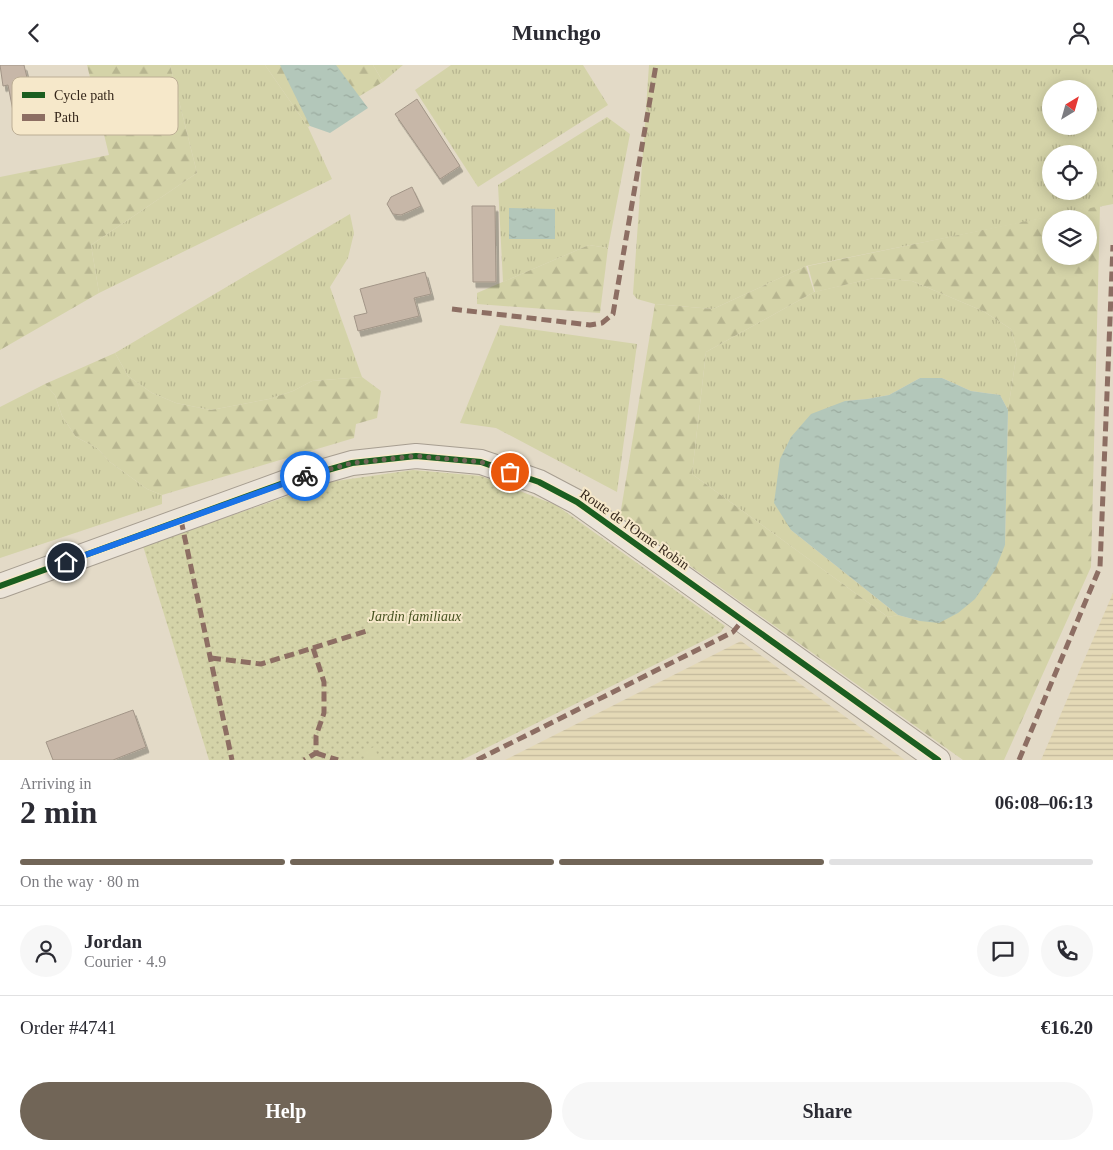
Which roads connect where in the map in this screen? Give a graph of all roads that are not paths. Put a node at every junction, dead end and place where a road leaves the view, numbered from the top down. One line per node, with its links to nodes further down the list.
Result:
1 (0, 586): 2 (street, Route de l'Orme Robin)
2 (938, 760)

